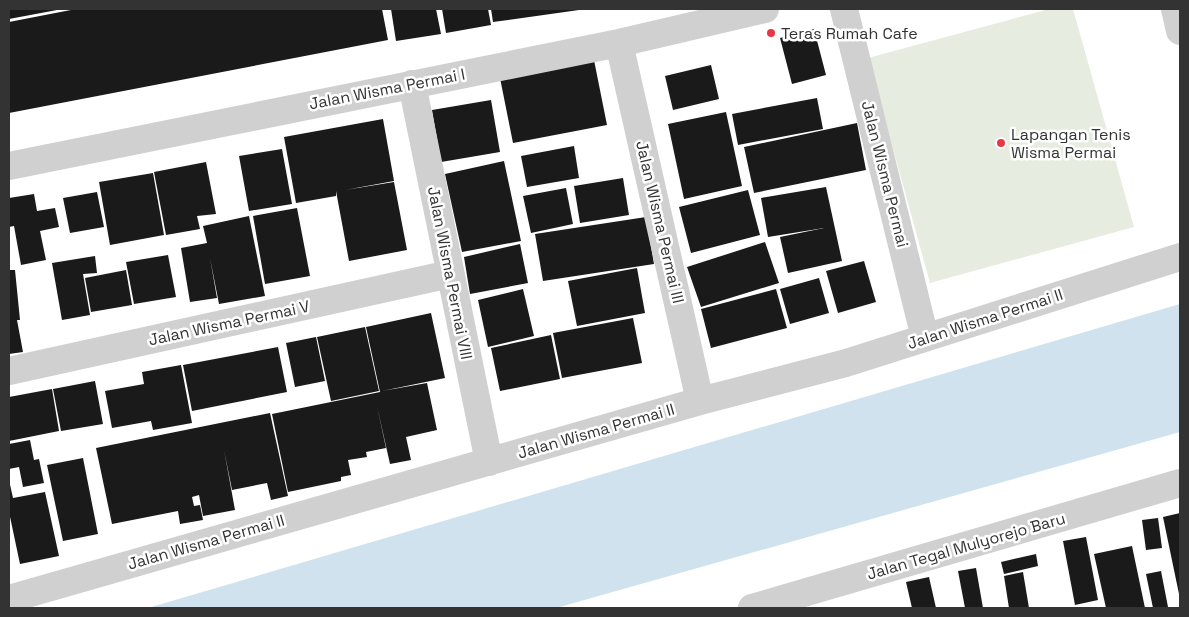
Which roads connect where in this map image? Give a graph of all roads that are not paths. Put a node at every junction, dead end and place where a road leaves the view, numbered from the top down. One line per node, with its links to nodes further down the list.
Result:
1 (764, 9): 5 (street, Jalan Wisma Permai I)
2 (844, 9): 10 (street, Jalan Wisma Permai)
3 (1175, 9): 4 (street)
4 (1180, 31)
5 (619, 43): 6 (street, Jalan Wisma Permai I); 12 (street, Jalan Wisma Permai III)
6 (412, 84): 7 (street, Jalan Wisma Permai I); 9 (street, Jalan Wisma Permai VIII)
7 (9, 166)
8 (1180, 257): 10 (street, Jalan Wisma Permai II)
9 (450, 274): 11 (street, Jalan Wisma Permai V); 13 (street, Jalan Wisma Permai VIII)
10 (925, 338): 12 (street, Jalan Wisma Permai II)
11 (9, 372)
12 (700, 401): 13 (street, Jalan Wisma Permai II)
13 (489, 462): 15 (street, Jalan Wisma Permai II)
14 (1180, 484): 16 (street, Jalan Tegal Mulyorejo Baru)
15 (9, 599)
16 (752, 608)

